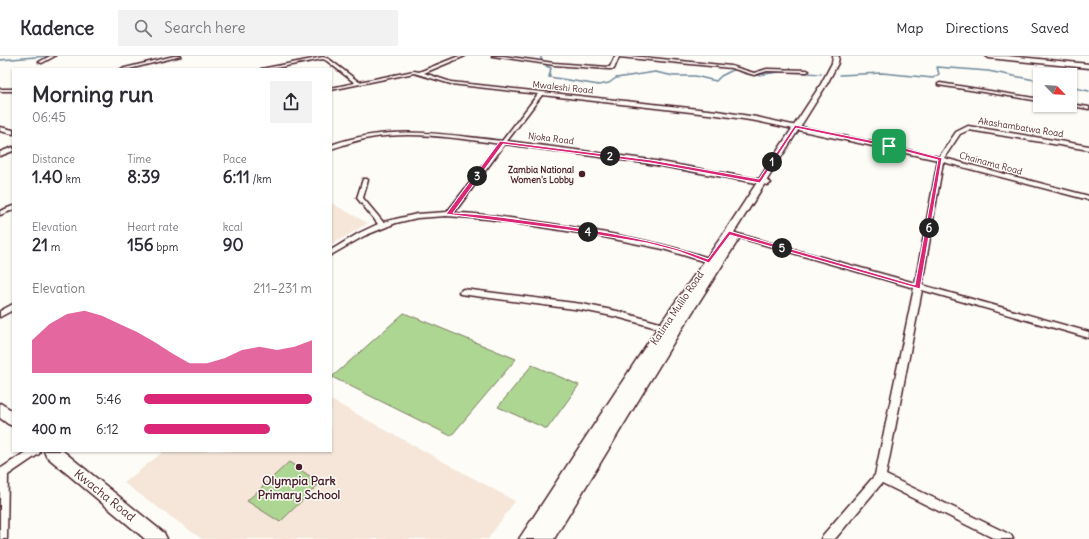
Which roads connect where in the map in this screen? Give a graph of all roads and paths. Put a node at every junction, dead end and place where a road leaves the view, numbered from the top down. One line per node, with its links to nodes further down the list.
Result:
1 (53, 56): 9 (street)
2 (179, 56): 11 (street)
3 (463, 56): 14 (street)
4 (494, 56): 5 (street)
5 (617, 56): 13 (street)
6 (836, 56): 24 (main road, Katima Mulilo Road)
7 (841, 56): 24 (main road, Katima Mulilo Road)
8 (989, 56): 10 (main road)
9 (41, 62)
10 (1089, 66)
11 (127, 68)
12 (268, 68): 15 (street)
13 (807, 71)
14 (422, 73): 15 (street, Mwaleshi Road); 20 (street, Mwaleshi Road)
15 (358, 83): 17 (street, Mwaleshi Road)
16 (940, 84): 21 (street)
17 (332, 89)
18 (0, 90): 19 (street)
19 (12, 90)
20 (541, 93): 24 (street, Mwaleshi Road); 27 (street)
21 (1033, 99)
22 (1077, 106): 23 (street)
23 (1089, 108)
24 (798, 127): 32 (street, Chainama Road); 34 (main road, Katima Mulilo Road)
25 (0, 128): 26 (street)
26 (12, 132)
27 (502, 142): 28 (street, Njoka Road); 34 (street, Njoka Road); 38 (street)
28 (332, 147)
29 (1089, 148): 32 (street, Akashambatwa Road)
30 (12, 149): 31 (street)
31 (0, 154)
32 (940, 159): 35 (street, Chainama Road); 43 (street)
33 (365, 180): 39 (street)
34 (764, 182): 40 (main road, Katima Mulilo Road)
35 (1089, 198)
36 (12, 208): 37 (street)
37 (0, 213)
38 (449, 214): 39 (street); 42 (street)
39 (382, 225): 41 (street)
40 (733, 234): 42 (main road, Katima Mulilo Road); 43 (street); 58 (main road, Katima Mulilo Road)
41 (332, 252)
42 (709, 261): 47 (main road, Katima Mulilo Road)
43 (918, 288): 48 (street); 54 (street)
44 (463, 292): 47 (street)
45 (12, 308): 46 (street)
46 (0, 314)
47 (664, 327): 57 (main road, Katima Mulilo Road)
48 (1089, 335)
49 (0, 410): 50 (main road)
50 (12, 419)
51 (34, 452): 53 (street)
52 (53, 452): 56 (main road, Kwacha Road)
53 (1, 474): 55 (street)
54 (880, 477): 59 (street); 60 (street)
55 (1, 539)
56 (158, 539)
57 (528, 539)
58 (544, 539)
59 (827, 539)
60 (1007, 539)

